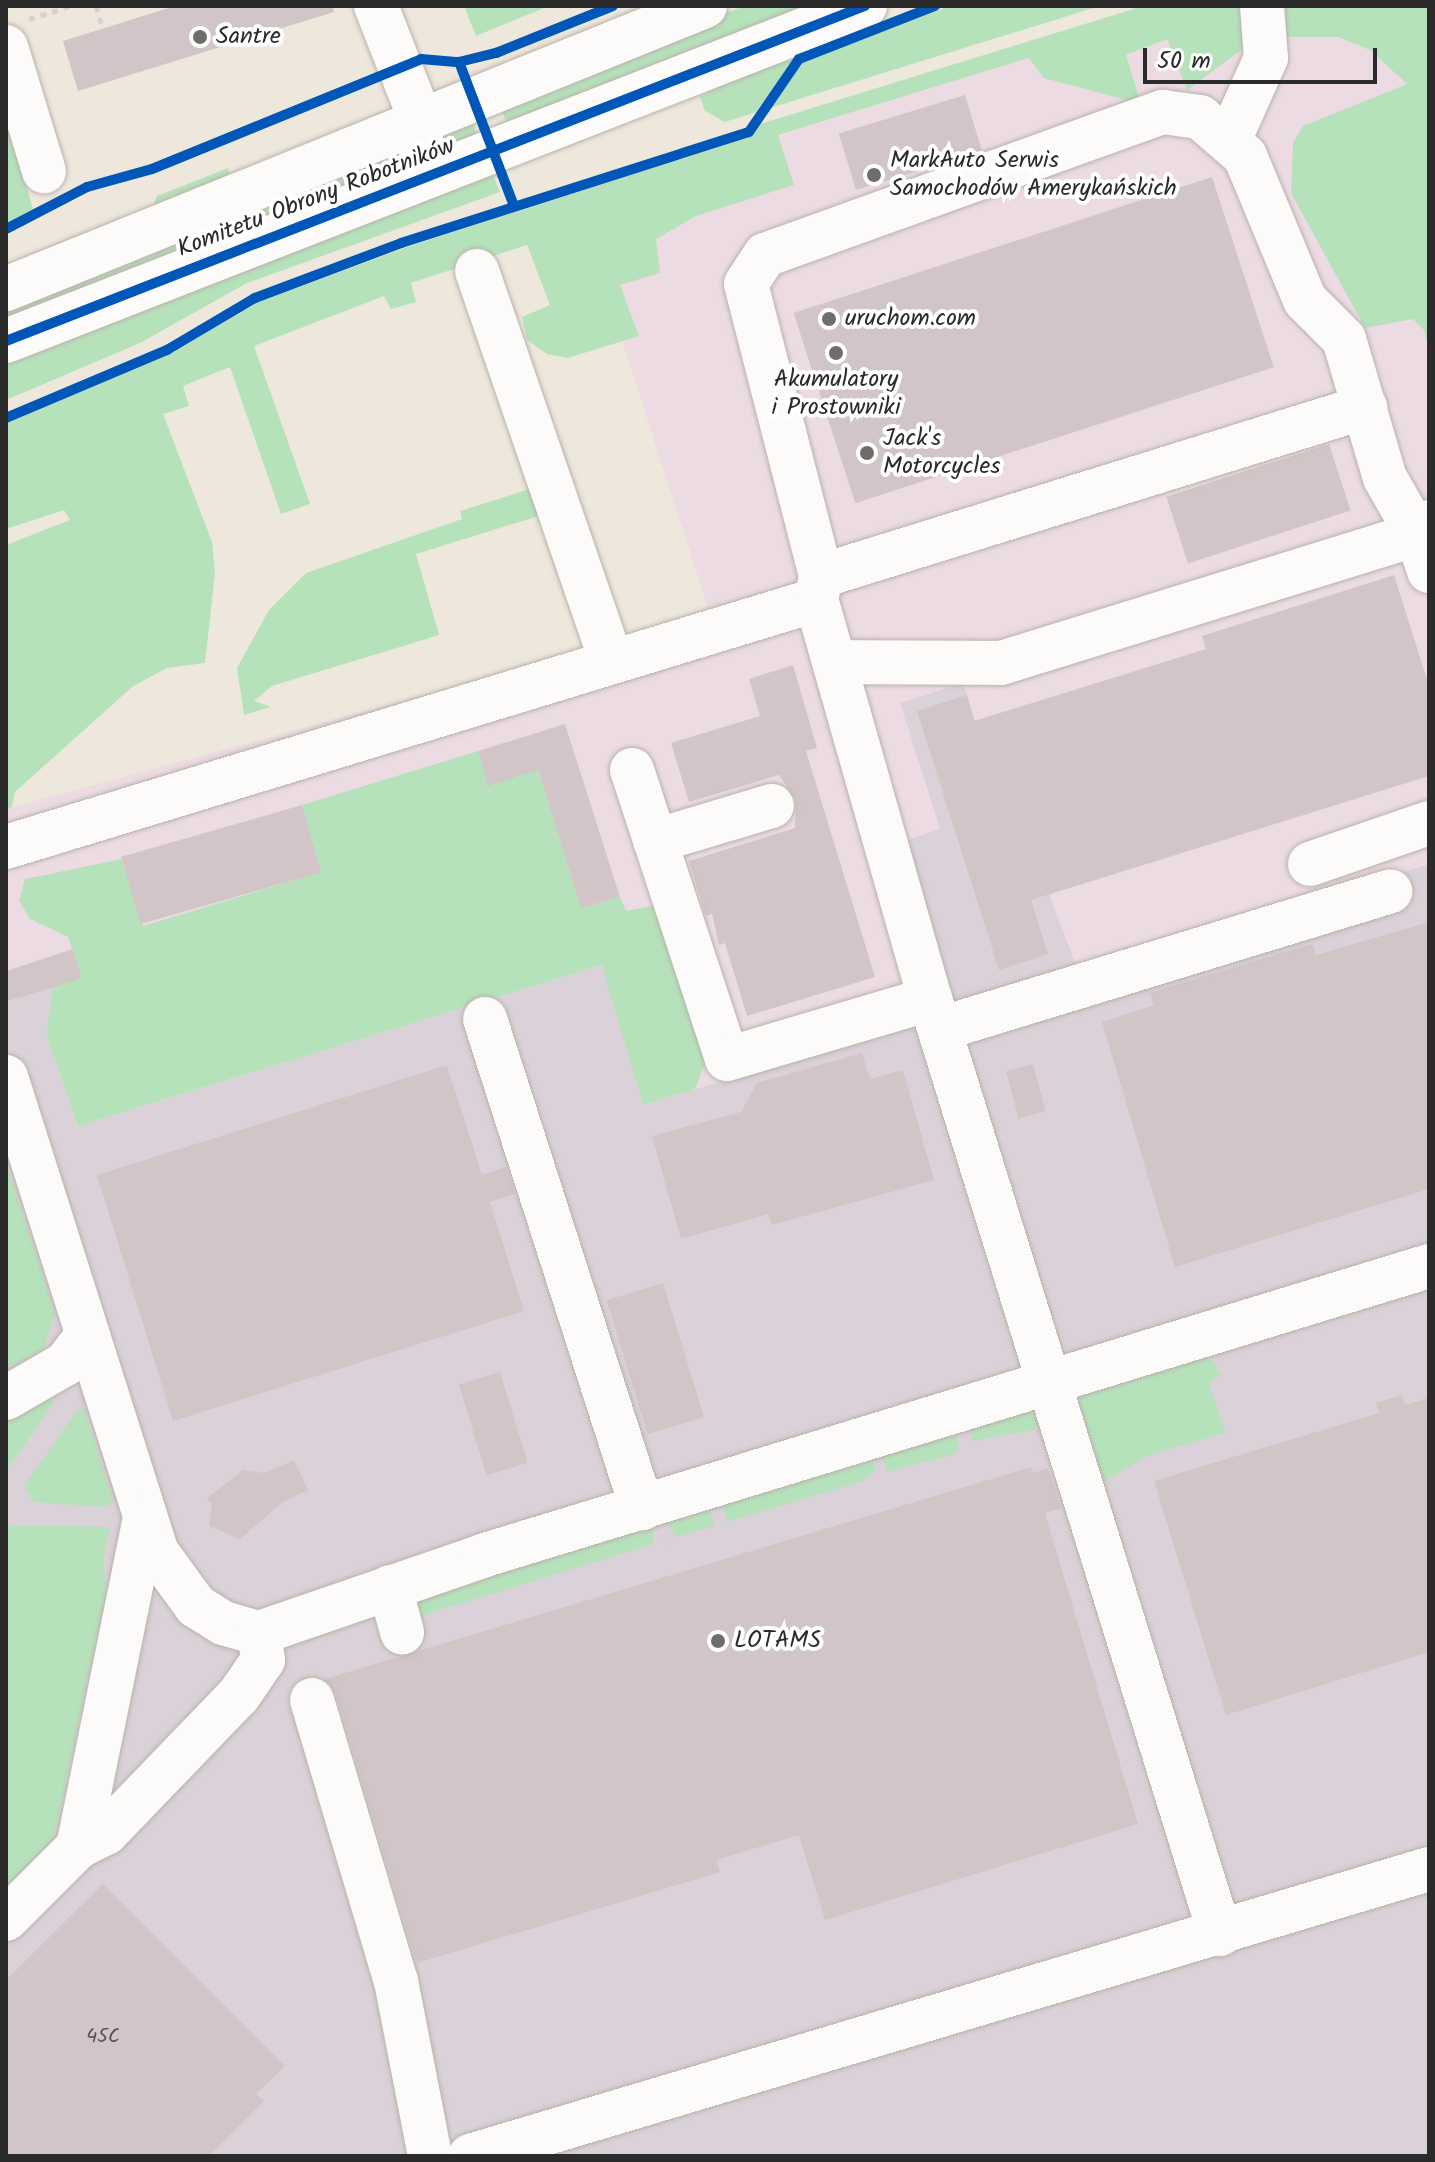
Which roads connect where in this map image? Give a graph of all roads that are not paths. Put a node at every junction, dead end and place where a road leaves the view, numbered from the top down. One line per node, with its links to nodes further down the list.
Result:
1 (376, 6): 6 (street)
2 (705, 6): 6 (street, Komitetu Obrony Robotników)
3 (865, 6): 9 (street, Komitetu Obrony Robotników)
4 (1262, 6): 7 (street)
5 (10, 36): 8 (street)
6 (421, 121): 9 (street); 11 (street, Komitetu Obrony Robotników)
7 (1230, 138): 13 (street); 15 (street)
8 (44, 171)
9 (408, 184): 12 (street, Komitetu Obrony Robotników)
10 (477, 271): 16 (street)
11 (6, 289)
12 (6, 341)
13 (1365, 407): 14 (street); 15 (street)
14 (1425, 542): 17 (street)
15 (818, 588): 16 (street); 17 (street)
16 (611, 661): 22 (street)
17 (835, 662): 25 (street)
18 (632, 770): 21 (street)
19 (772, 806): 21 (street)
20 (1429, 823): 23 (street)
21 (655, 841): 25 (street)
22 (6, 847)
23 (1310, 864)
24 (1390, 891): 25 (street)
25 (935, 1014): 30 (street)
26 (485, 1019): 32 (street)
27 (6, 1077): 29 (street)
28 (1429, 1266): 30 (street)
29 (88, 1335): 31 (street); 33 (street)
30 (1048, 1382): 32 (street); 41 (street)
31 (6, 1398)
32 (642, 1508): 34 (street)
33 (145, 1518): 36 (street); 38 (street)
34 (390, 1587): 35 (street); 36 (street)
35 (402, 1632)
36 (259, 1633): 38 (street)
37 (312, 1700): 42 (street)
38 (78, 1847): 40 (street)
39 (1429, 1869): 41 (street)
40 (6, 1919)
41 (1220, 1934): 43 (street)
42 (430, 2156)
43 (470, 2156)

